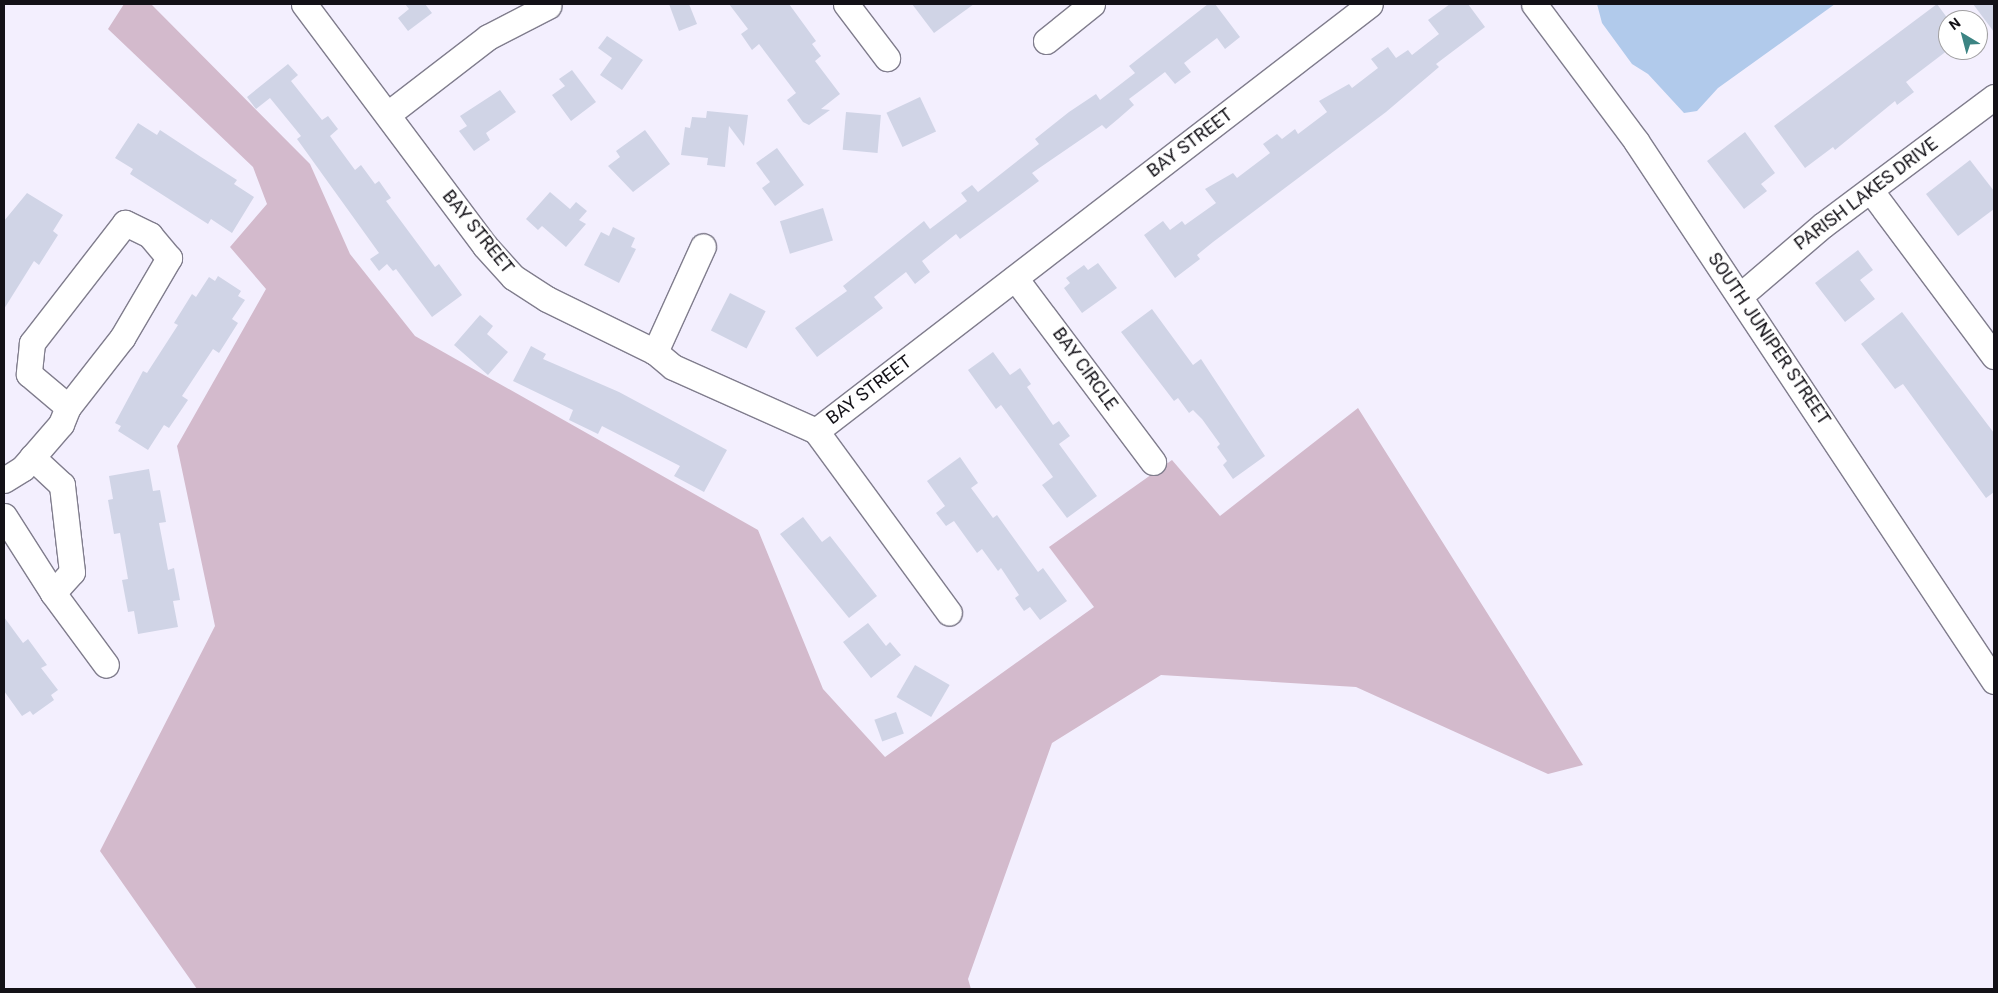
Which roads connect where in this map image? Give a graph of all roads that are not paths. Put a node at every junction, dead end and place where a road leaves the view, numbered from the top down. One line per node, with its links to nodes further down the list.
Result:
1 (304, 4): 10 (street, BAY STREET)
2 (846, 4): 8 (street)
3 (1092, 4): 7 (street)
4 (1370, 4): 13 (street, BAY STREET)
5 (1538, 5): 14 (street, SOUTH JUNIPER STREET)
6 (548, 6): 10 (street)
7 (1046, 41)
8 (887, 58)
9 (1994, 97): 11 (street, PARISH LAKES DRIVE)
10 (388, 114): 15 (street, BAY STREET)
11 (1871, 191): 14 (street, PARISH LAKES DRIVE); 16 (street)
12 (704, 246): 15 (street)
13 (1015, 278): 18 (street, BAY STREET); 20 (street, BAY CIRCLE)
14 (1741, 295): 26 (street, SOUTH JUNIPER STREET)
15 (655, 352): 18 (street, BAY STREET)
16 (1994, 356)
17 (68, 407): 17 (street); 19 (street)
18 (816, 431): 24 (street)
19 (32, 458): 21 (street); 23 (street)
20 (1153, 462)
21 (4, 480)
22 (4, 516): 23 (street)
23 (53, 593): 25 (street)
24 (949, 613)
25 (106, 665)
26 (1994, 678)

